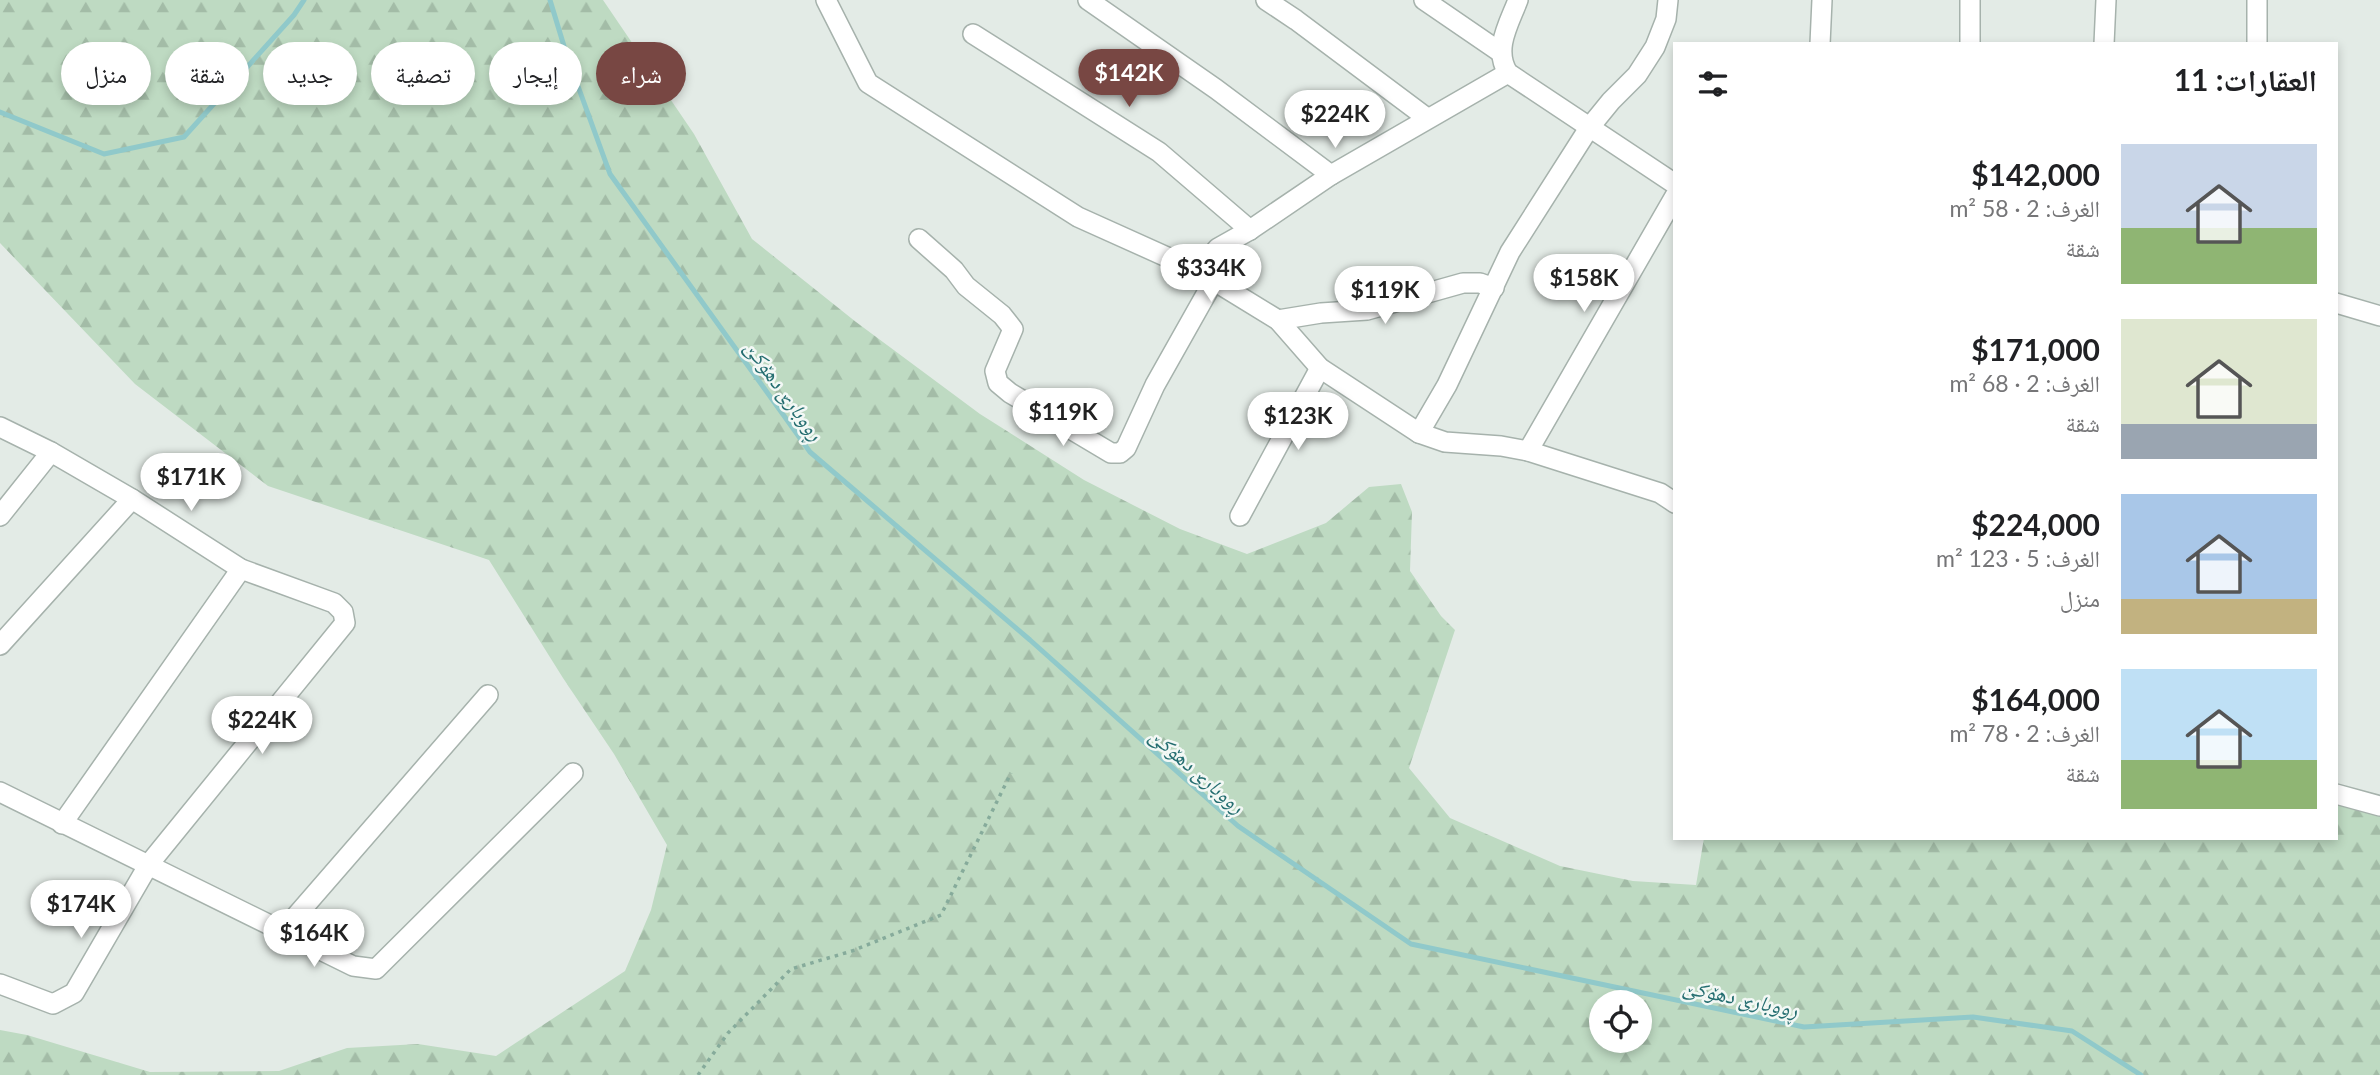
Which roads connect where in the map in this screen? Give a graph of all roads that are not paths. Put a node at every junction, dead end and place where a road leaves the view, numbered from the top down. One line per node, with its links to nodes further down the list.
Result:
1 (826, 0): 25 (street)
2 (1088, 0): 20 (street)
3 (1266, 0): 18 (street)
4 (1424, 0): 16 (street)
5 (1518, 0): 16 (street)
6 (1668, 0): 19 (street)
7 (1822, 0): 12 (street)
8 (1970, 0): 13 (street)
9 (2106, 0): 14 (street)
10 (2257, 0): 15 (street)
11 (973, 34): 23 (street)
12 (1820, 42)
13 (1970, 42)
14 (2104, 42)
15 (2257, 42)
16 (1500, 52): 17 (street)
17 (1508, 73): 18 (street); 19 (street)
18 (1427, 118): 20 (street)
19 (1589, 128): 21 (street); 26 (street)
20 (1331, 175): 23 (street)
21 (1673, 183)
22 (1673, 199): 34 (street)
23 (1250, 230): 25 (street)
24 (919, 239): 25 (street)
25 (1205, 276): 29 (street)
26 (1494, 288): 29 (street); 32 (street)
27 (2338, 305): 28 (street)
28 (2380, 316)
29 (1278, 320): 30 (street)
30 (1320, 368): 32 (street); 38 (street)
31 (0, 427): 33 (street)
32 (1419, 433): 34 (street)
33 (51, 452): 35 (street); 37 (street)
34 (1528, 452): 36 (street)
35 (132, 499): 39 (street); 40 (street)
36 (1673, 502)
37 (0, 516)
38 (1240, 516)
39 (241, 569): 46 (street); 47 (street)
40 (0, 645)
41 (488, 695): 48 (street)
42 (573, 773): 48 (street)
43 (0, 792): 46 (street)
44 (2338, 795): 45 (street)
45 (2380, 806)
46 (62, 824): 47 (street)
47 (149, 864): 48 (street); 49 (street)
48 (282, 931)
49 (0, 984)

